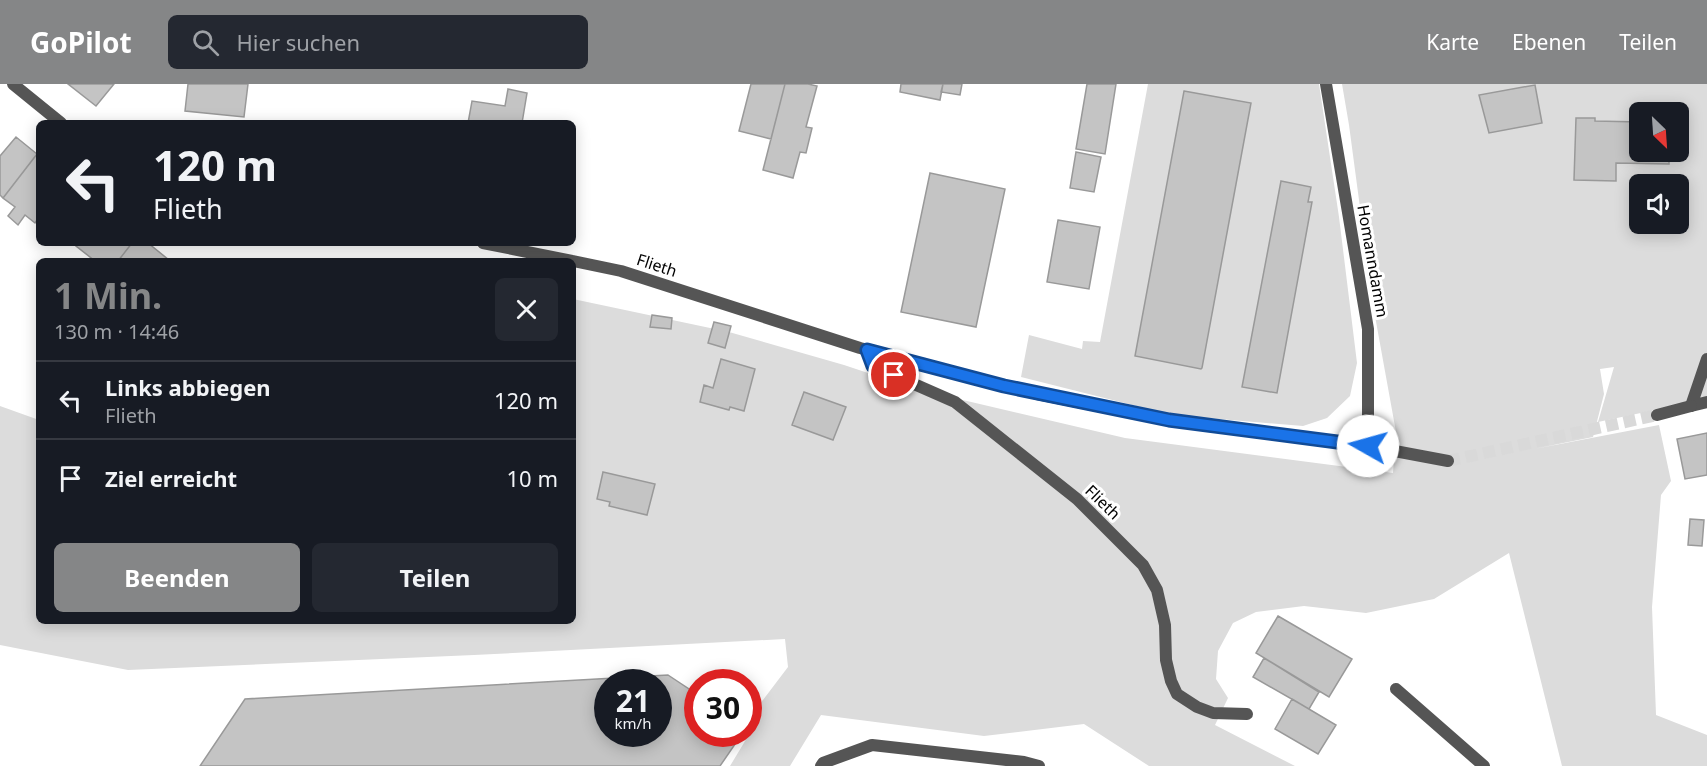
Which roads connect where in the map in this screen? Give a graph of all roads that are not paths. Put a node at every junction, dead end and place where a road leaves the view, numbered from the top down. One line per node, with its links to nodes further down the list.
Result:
1 (13, 84): 3 (street)
2 (1326, 84): 12 (street, Homanndamm)
3 (57, 120)
4 (498, 246): 5 (street, Flieth)
5 (558, 258)
6 (576, 262): 7 (street, Flieth)
7 (867, 350): 12 (street, Flieth); 15 (street, Flieth)
8 (1707, 359): 10 (street)
9 (1707, 402): 10 (street)
10 (1692, 406): 11 (street)
11 (1657, 415)
12 (1368, 446): 13 (street, Flieth)
13 (1448, 461)
14 (1396, 689): 18 (street)
15 (1247, 714)
16 (821, 766): 17 (street)
17 (1039, 766)
18 (1484, 766)

